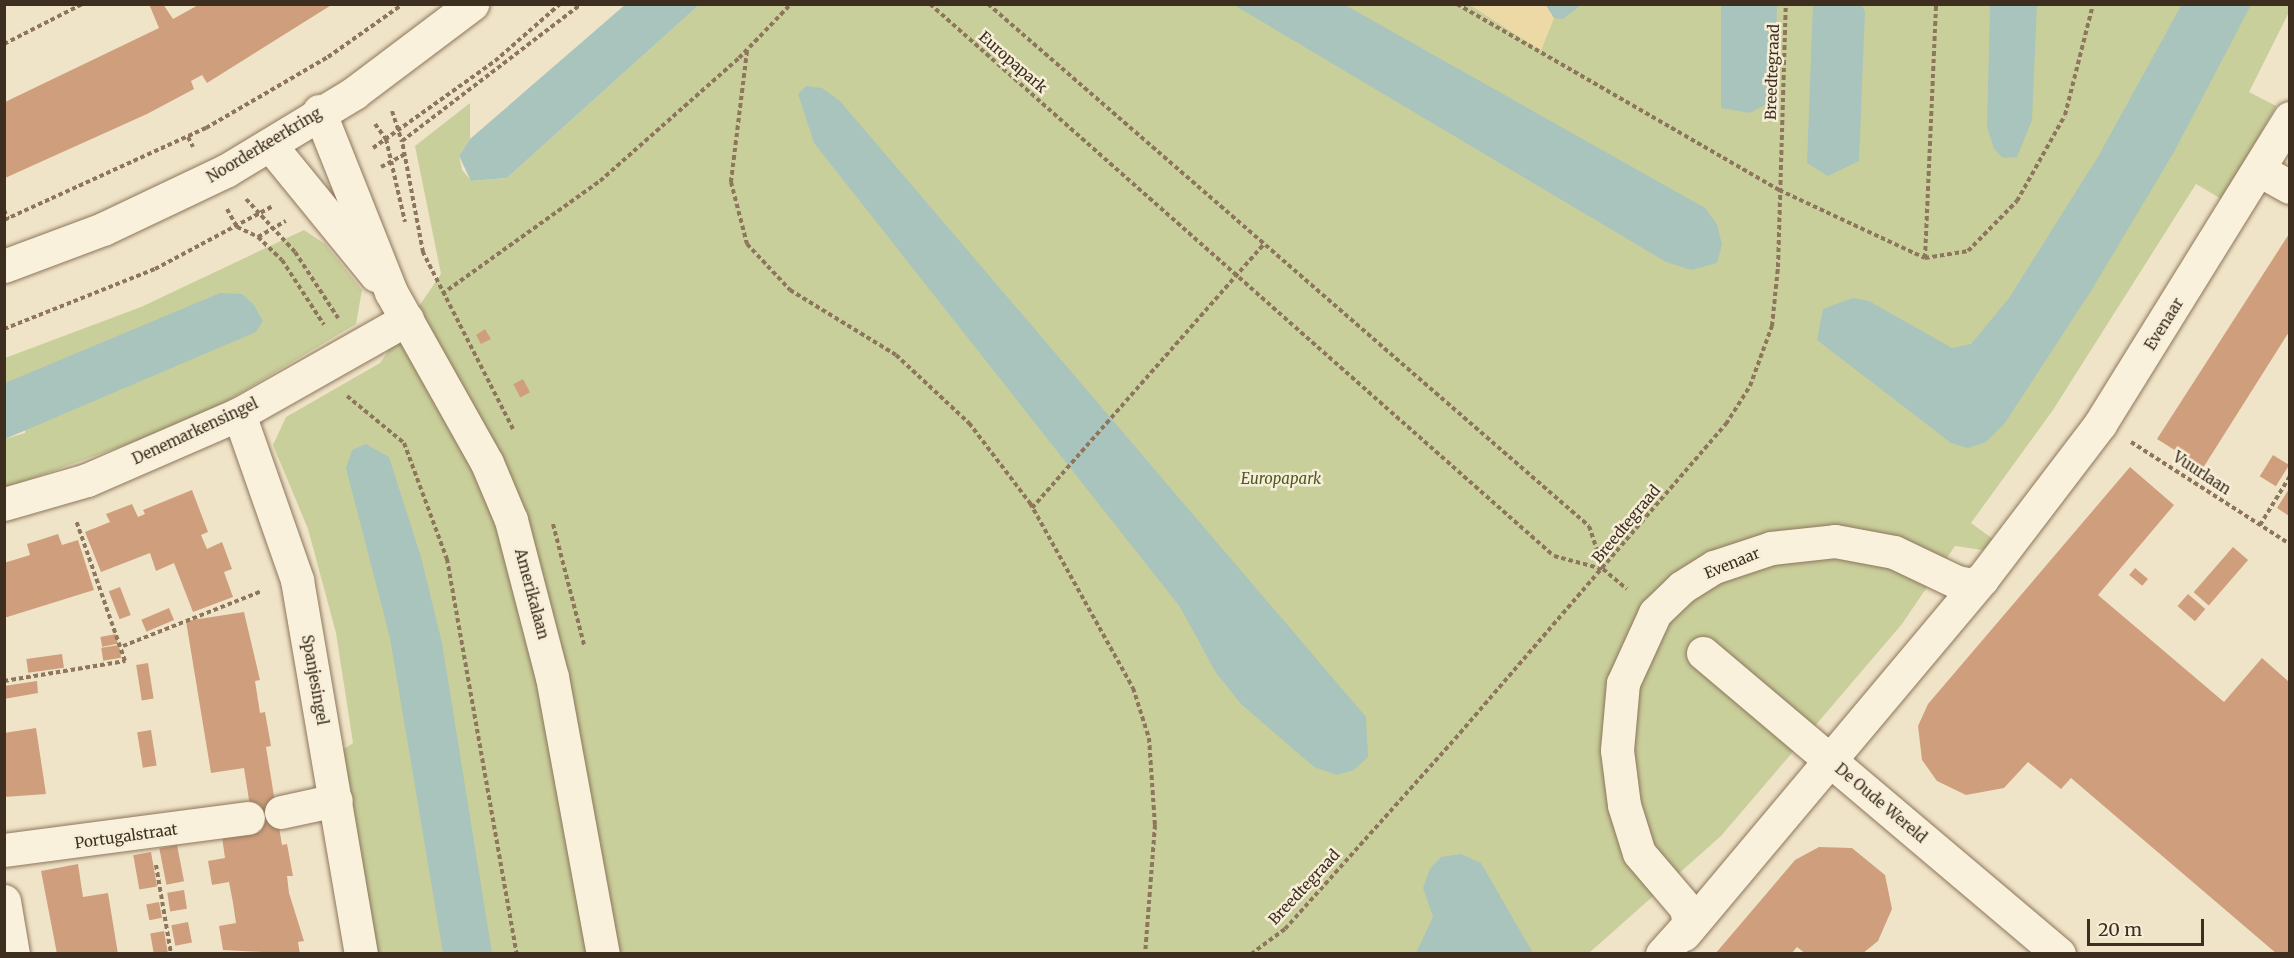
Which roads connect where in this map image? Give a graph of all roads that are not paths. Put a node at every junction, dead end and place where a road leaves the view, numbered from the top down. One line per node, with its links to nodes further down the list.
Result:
1 (472, 4): 2 (street, Noorderkeerkring)
2 (319, 111): 4 (street, Noorderkeerkring); 8 (street, Amerikalaan)
3 (2289, 118): 5 (street, Evenaar)
4 (270, 145): 7 (street, Noorderkeerkring); 8 (street, Amerikalaan)
5 (2261, 171): 6 (street); 11 (street, Evenaar)
6 (2289, 188)
7 (4, 266)
8 (399, 305): 9 (street, Denemarkensingel); 19 (street, Amerikalaan)
9 (239, 414): 10 (street, Denemarkensingel); 14 (street, Spanjesingel)
10 (4, 504)
11 (1982, 579): 13 (street, Evenaar); 20 (street, Evenaar)
12 (1703, 652): 13 (street, De Oude Wereld)
13 (1830, 760): 20 (street, Evenaar); 23 (street, De Oude Wereld)
14 (336, 800): 15 (street); 22 (street, Spanjesingel)
15 (281, 812)
16 (248, 818): 17 (street, Portugalstraat)
17 (4, 850)
18 (4, 901): 21 (street)
19 (598, 944)
20 (1673, 944)
21 (13, 954)
22 (361, 954)
23 (2059, 954)

